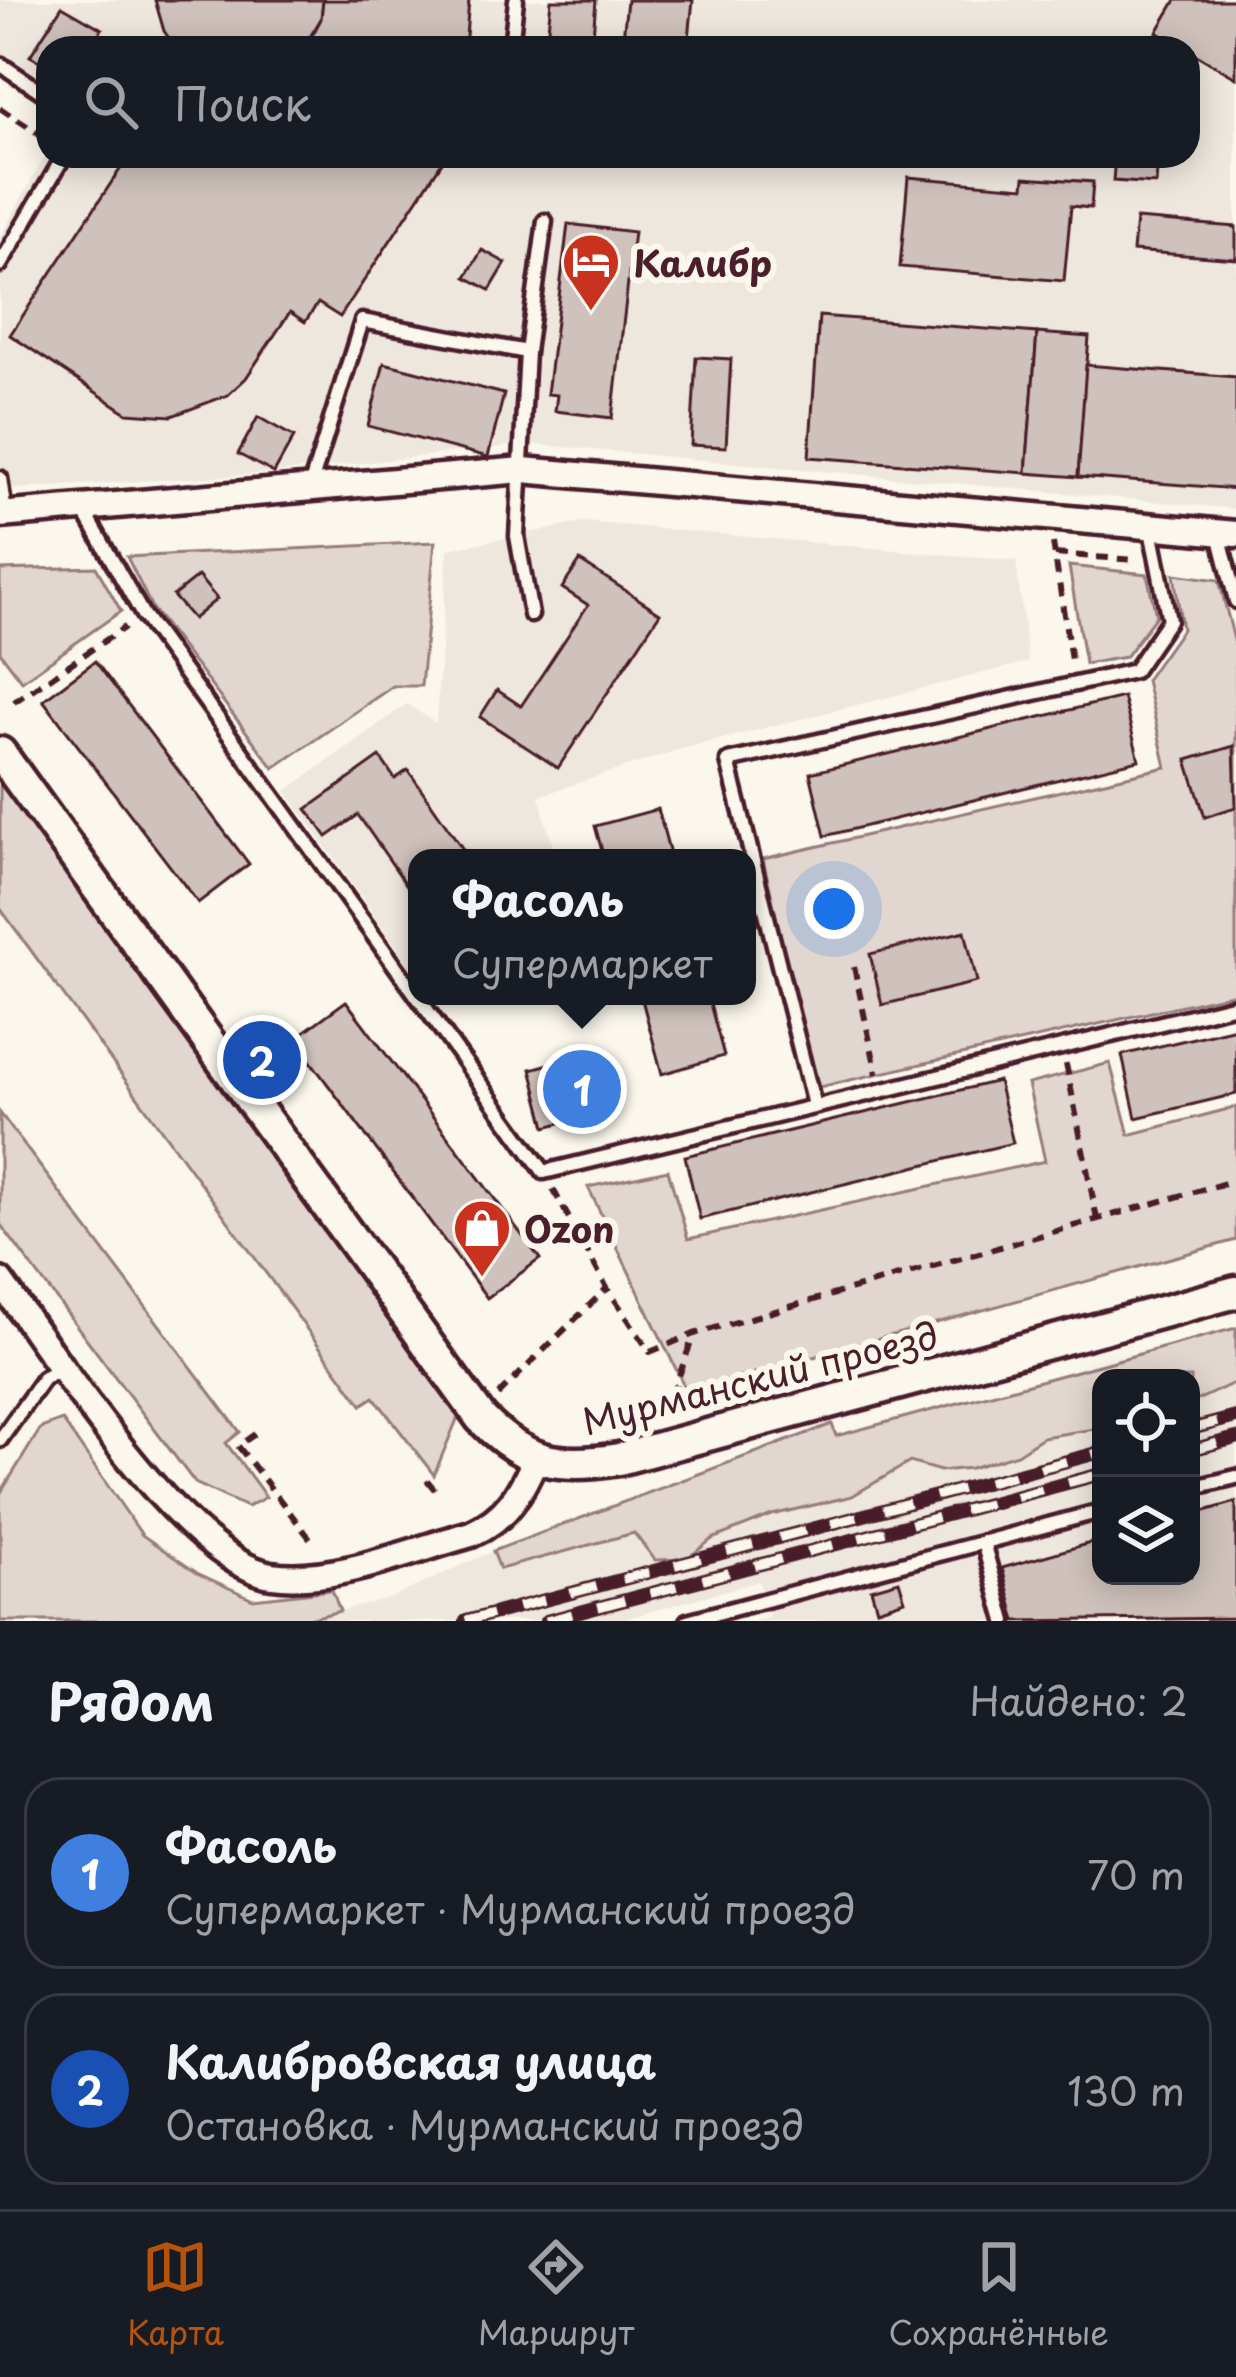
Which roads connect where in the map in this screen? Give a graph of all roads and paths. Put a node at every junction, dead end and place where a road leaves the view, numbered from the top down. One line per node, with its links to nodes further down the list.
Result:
1 (516, 0): 2 (lane)
2 (512, 36)
3 (0, 64): 4 (lane)
4 (36, 88)
5 (0, 108): 6 (path)
6 (36, 132)
7 (57, 168): 9 (lane)
8 (545, 221): 10 (lane)
9 (0, 265)
10 (527, 352): 11 (lane); 13 (lane)
11 (523, 470): 13 (street); 16 (street); 23 (lane)
12 (0, 478): 15 (lane)
13 (310, 488): 14 (street)
14 (82, 507): 15 (street); 22 (lane)
15 (3, 515)
16 (1048, 516): 17 (street); 19 (path)
17 (1150, 525): 18 (street); 20 (lane)
18 (1228, 533): 21 (lane)
19 (1054, 554): 20 (path); 24 (path)
20 (1157, 561): 24 (lane)
21 (1236, 601)
22 (143, 615): 25 (path); 30 (lane)
23 (531, 615)
24 (1075, 684): 27 (lane)
25 (14, 702)
26 (0, 753): 48 (street)
27 (750, 849)
28 (756, 873): 35 (lane)
29 (854, 967): 34 (path)
30 (408, 983)
31 (423, 1005): 36 (lane)
32 (1236, 1005): 33 (lane)
33 (1062, 1046): 34 (lane); 38 (path)
34 (880, 1089): 35 (lane)
35 (814, 1105): 36 (lane)
36 (544, 1172): 40 (path)
37 (1236, 1180): 38 (path)
38 (1096, 1220): 42 (path)
39 (0, 1281): 43 (street)
40 (607, 1288): 42 (path); 44 (path)
41 (1236, 1292): 47 (street, Мурманский проезд)
42 (694, 1334): 47 (path)
43 (63, 1366): 46 (lane); 48 (street)
44 (491, 1402)
45 (255, 1434): 54 (path)
46 (0, 1440)
47 (653, 1449): 48 (street, Мурманский проезд)
48 (536, 1458)
49 (1236, 1477): 51 (lane)
50 (428, 1480): 52 (path)
51 (1200, 1486)
52 (439, 1495)
53 (1092, 1513): 55 (lane)
54 (312, 1540)
55 (983, 1541): 56 (lane); 57 (lane)
56 (687, 1621)
57 (1005, 1621)

